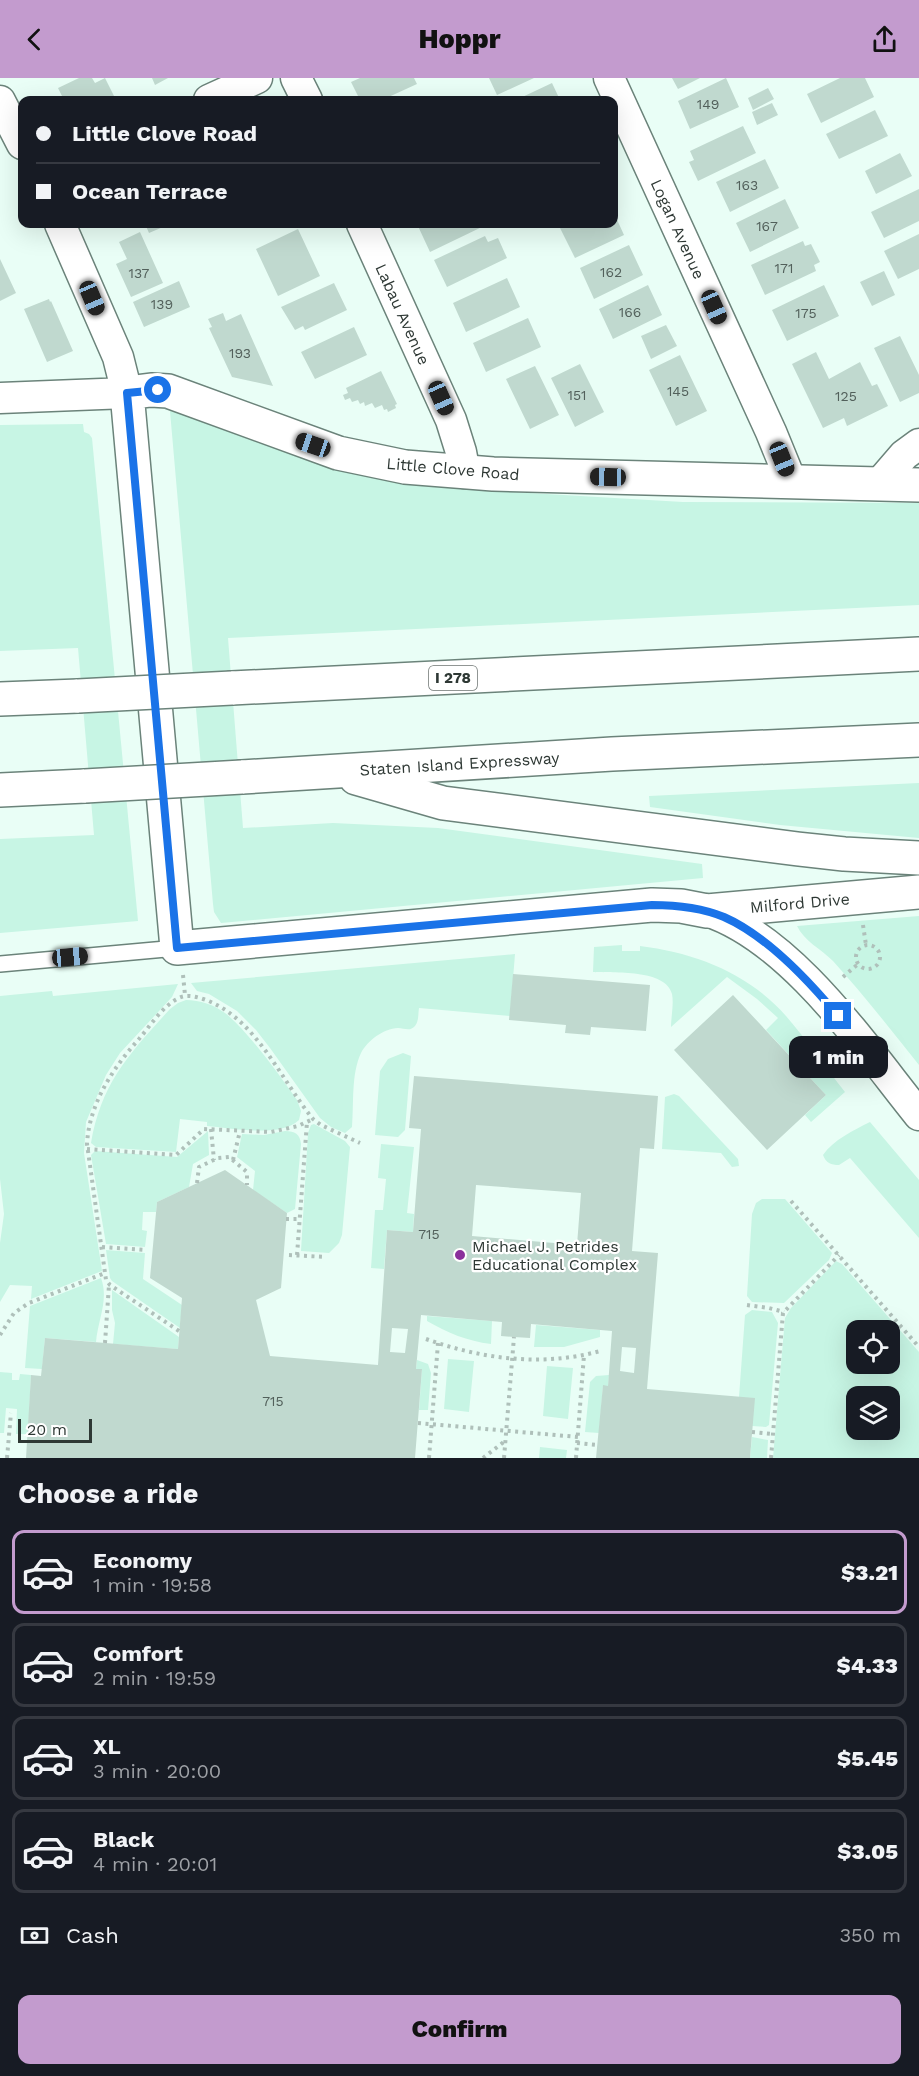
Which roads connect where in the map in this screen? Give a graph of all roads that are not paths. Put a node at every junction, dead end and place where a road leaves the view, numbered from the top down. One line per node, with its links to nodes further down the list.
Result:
1 (257, 78): 4 (street)
2 (296, 78): 5 (street)
3 (609, 78): 6 (street, Logan Avenue)
4 (218, 96)
5 (305, 96)
6 (617, 96)
7 (618, 98): 16 (street, Logan Avenue)
8 (0, 101): 9 (street)
9 (18, 136)
10 (62, 228): 12 (street)
11 (364, 228): 15 (street, Labau Avenue)
12 (127, 393): 13 (street, Little Clove Road); 15 (main road, Little Clove Road); 27 (main road)
13 (0, 398)
14 (919, 444): 17 (street)
15 (465, 473): 16 (main road, Little Clove Road)
16 (791, 482): 17 (main road, Little Clove Road)
17 (879, 484): 18 (main road, Little Clove Road)
18 (919, 485)
19 (919, 654): 20 (main road, I 278, bridge)
20 (0, 699)
21 (919, 740): 22 (main road, Staten Island Expressway)
22 (334, 772): 23 (main road, Staten Island Expressway, bridge); 24 (main road)
23 (0, 790)
24 (919, 858)
25 (919, 892): 26 (main road, Milford Drive)
26 (707, 912): 27 (main road, Milford Drive); 29 (street)
27 (180, 961): 28 (lane)
28 (0, 964)
29 (919, 1115)

